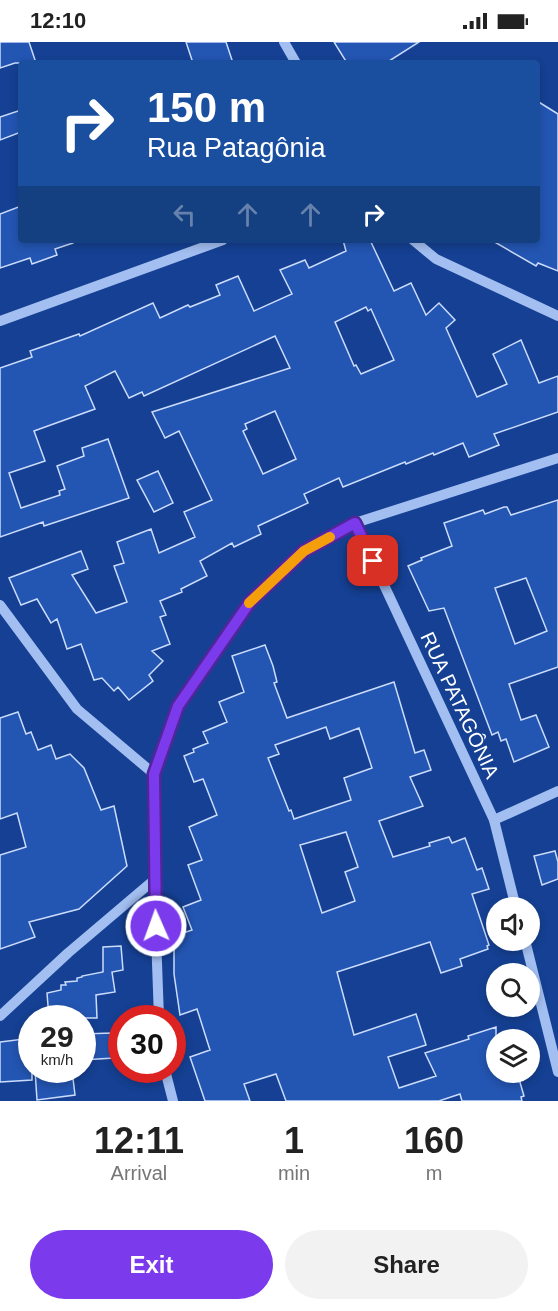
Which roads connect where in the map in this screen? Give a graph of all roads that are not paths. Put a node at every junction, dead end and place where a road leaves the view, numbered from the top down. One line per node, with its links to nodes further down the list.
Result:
1 (284, 42): 2 (street)
2 (294, 60)
3 (215, 243): 6 (street)
4 (417, 243): 5 (street)
5 (558, 316)
6 (0, 321)
7 (558, 458): 8 (street)
8 (355, 523): 10 (street); 12 (street, RUA PATAGÔNIA)
9 (0, 605): 10 (street)
10 (154, 774): 13 (street)
11 (558, 791): 12 (street)
12 (494, 820): 14 (street, RUA PATAGÔNIA)
13 (154, 880): 16 (street); 17 (street)
14 (513, 897)
15 (528, 951): 18 (street)
16 (159, 1005)
17 (0, 1016)
18 (558, 1072)
19 (168, 1083): 20 (street)
20 (173, 1101)

